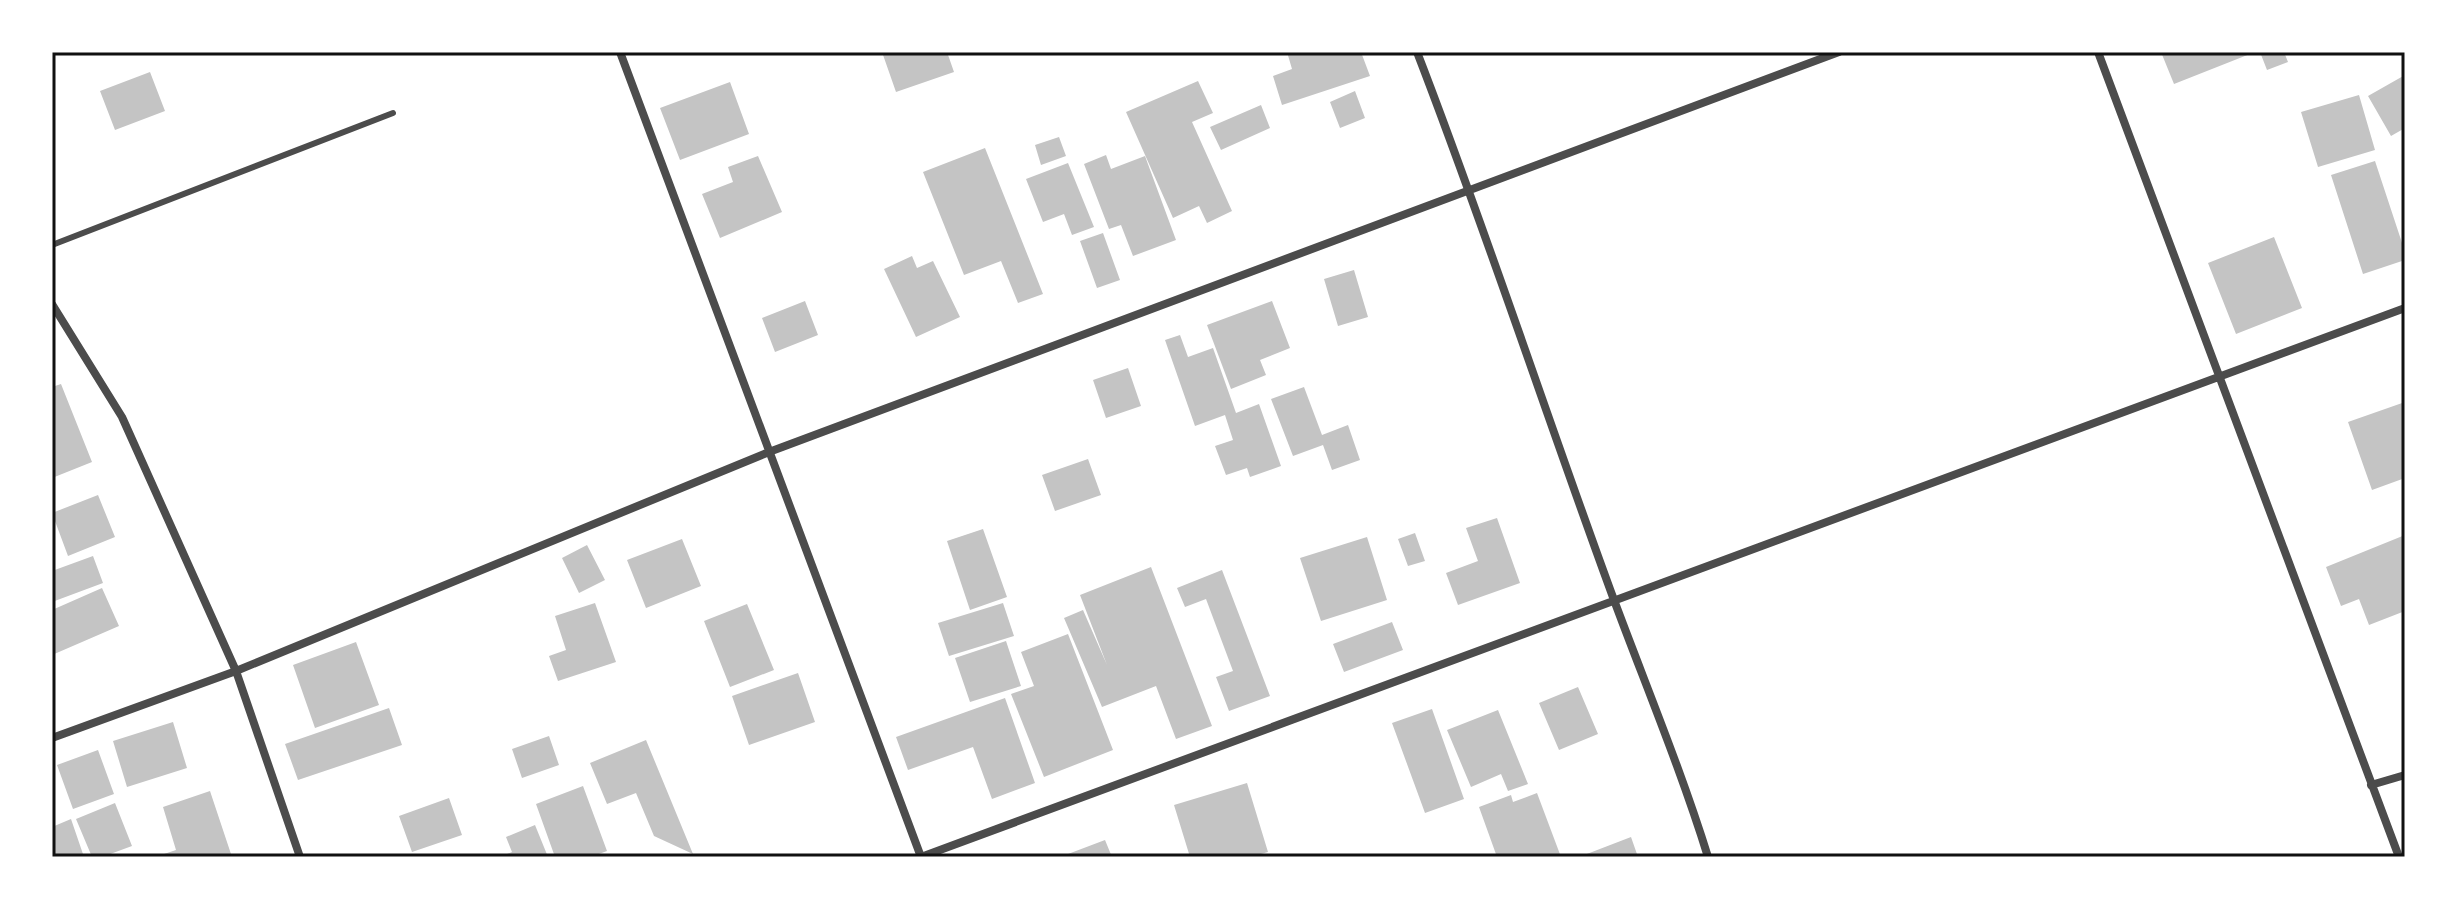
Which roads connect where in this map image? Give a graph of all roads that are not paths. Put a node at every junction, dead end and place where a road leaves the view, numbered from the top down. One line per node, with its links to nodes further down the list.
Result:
1 (620, 52): 11 (street)
2 (1417, 52): 6 (street)
3 (1839, 52): 6 (street)
4 (2098, 52): 10 (street)
5 (393, 113): 7 (lane)
6 (1470, 190): 11 (street); 12 (street)
7 (52, 245)
8 (52, 304): 13 (street)
9 (2405, 308): 10 (street)
10 (2220, 376): 12 (street); 16 (street)
11 (769, 452): 13 (street); 18 (street)
12 (1614, 600): 18 (street); 19 (street)
13 (236, 671): 14 (street); 17 (street)
14 (52, 738)
15 (2405, 775): 16 (street)
16 (2371, 785): 20 (street)
17 (300, 857)
18 (921, 857)
19 (1708, 857)
20 (2399, 857)

